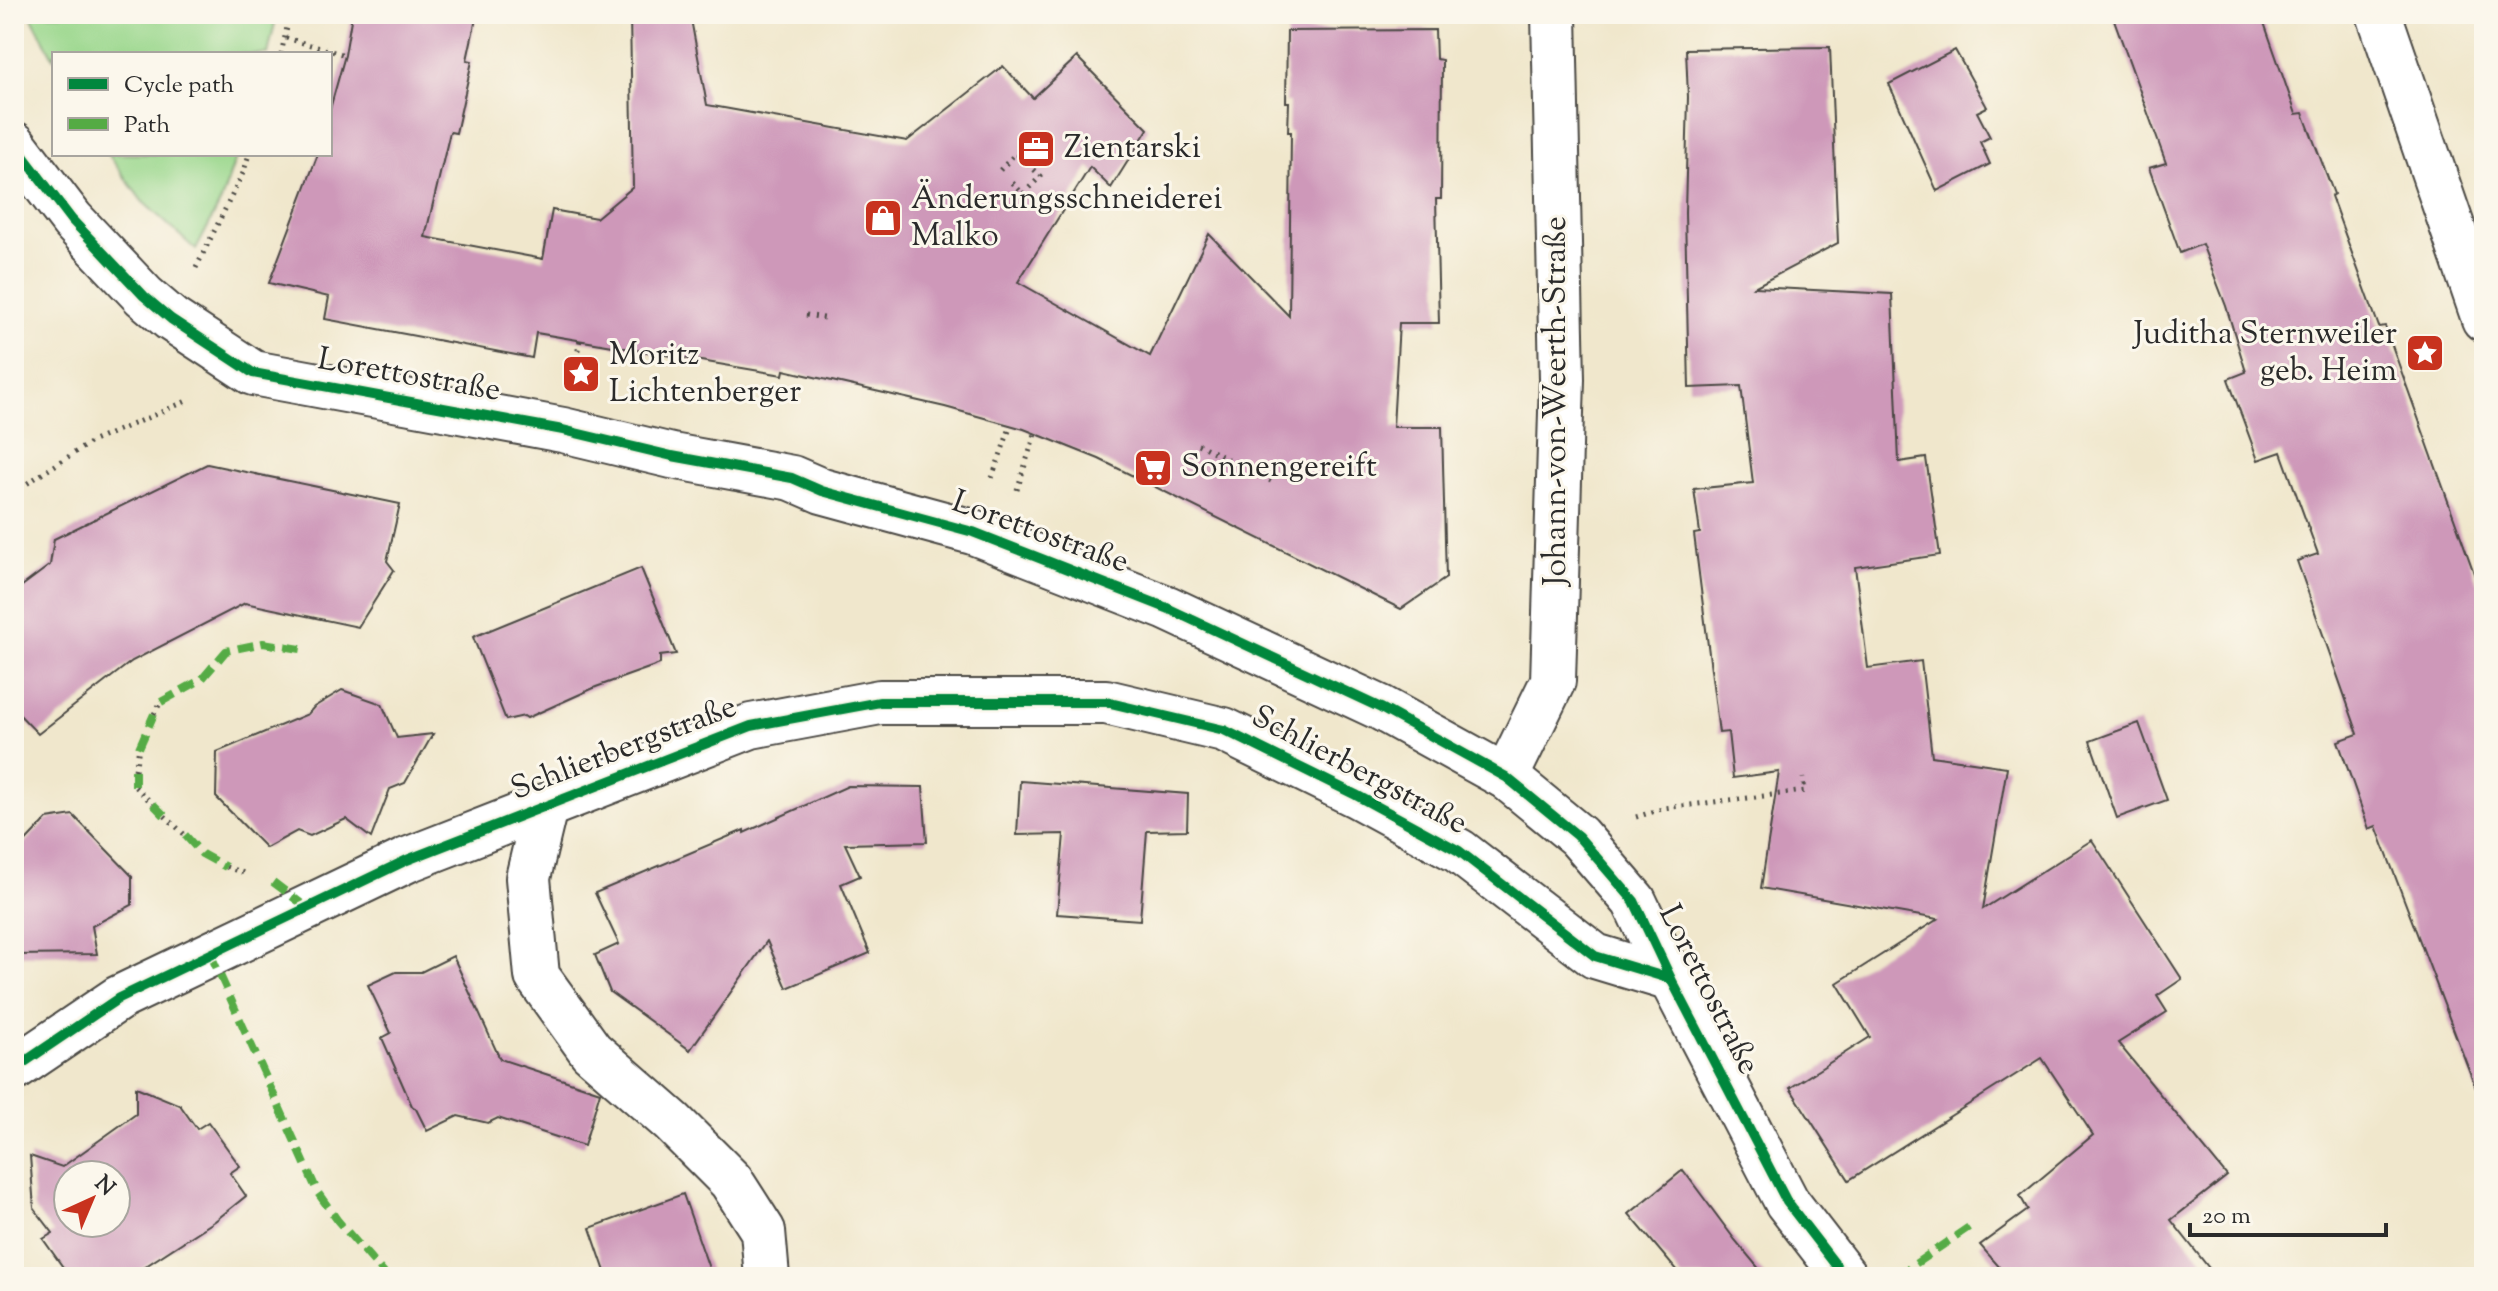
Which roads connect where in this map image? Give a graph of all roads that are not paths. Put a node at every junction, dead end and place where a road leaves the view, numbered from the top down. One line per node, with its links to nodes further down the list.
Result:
1 (1554, 14): 5 (street, Johann-von-Weerth-Straße)
2 (2379, 14): 4 (street)
3 (14, 144): 5 (street, Lorettostraße)
4 (2484, 319)
5 (1506, 777): 7 (street, Lorettostraße)
6 (545, 807): 7 (street, Schlierbergstraße); 8 (street, Schlierbergstraße); 9 (street, Schlierbergstraße)
7 (1671, 979): 10 (street, Lorettostraße)
8 (14, 1069)
9 (767, 1277)
10 (1845, 1277)

